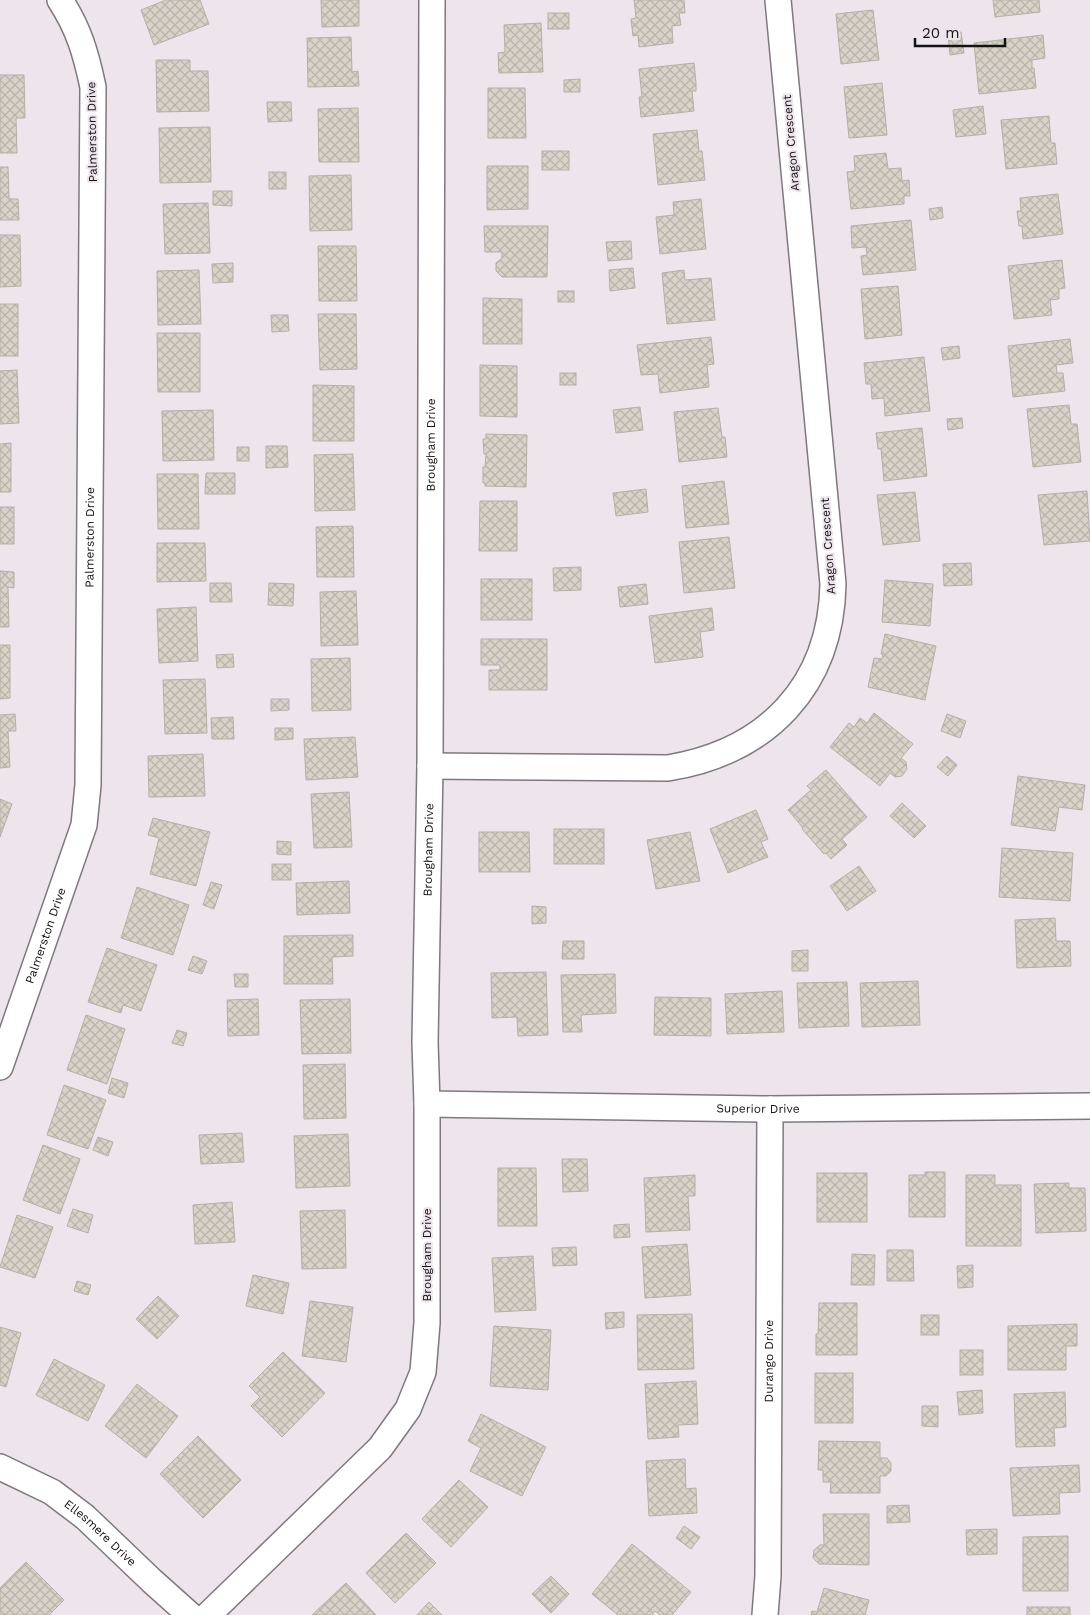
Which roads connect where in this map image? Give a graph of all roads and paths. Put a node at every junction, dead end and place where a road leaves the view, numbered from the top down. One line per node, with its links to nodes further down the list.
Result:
1 (60, 0): 5 (street, Palmerston Drive)
2 (432, 0): 4 (street, Brougham Drive)
3 (778, 0): 4 (street, Aragon Crescent)
4 (430, 766): 6 (street, Brougham Drive)
5 (0, 1067)
6 (427, 1104): 8 (street, Superior Drive); 11 (street, Brougham Drive)
7 (1090, 1106): 8 (street, Superior Drive)
8 (770, 1109): 12 (street, Durango Drive)
9 (0, 1467): 10 (street, Ellesmere Drive)
10 (190, 1615)
11 (208, 1615)
12 (765, 1615)

